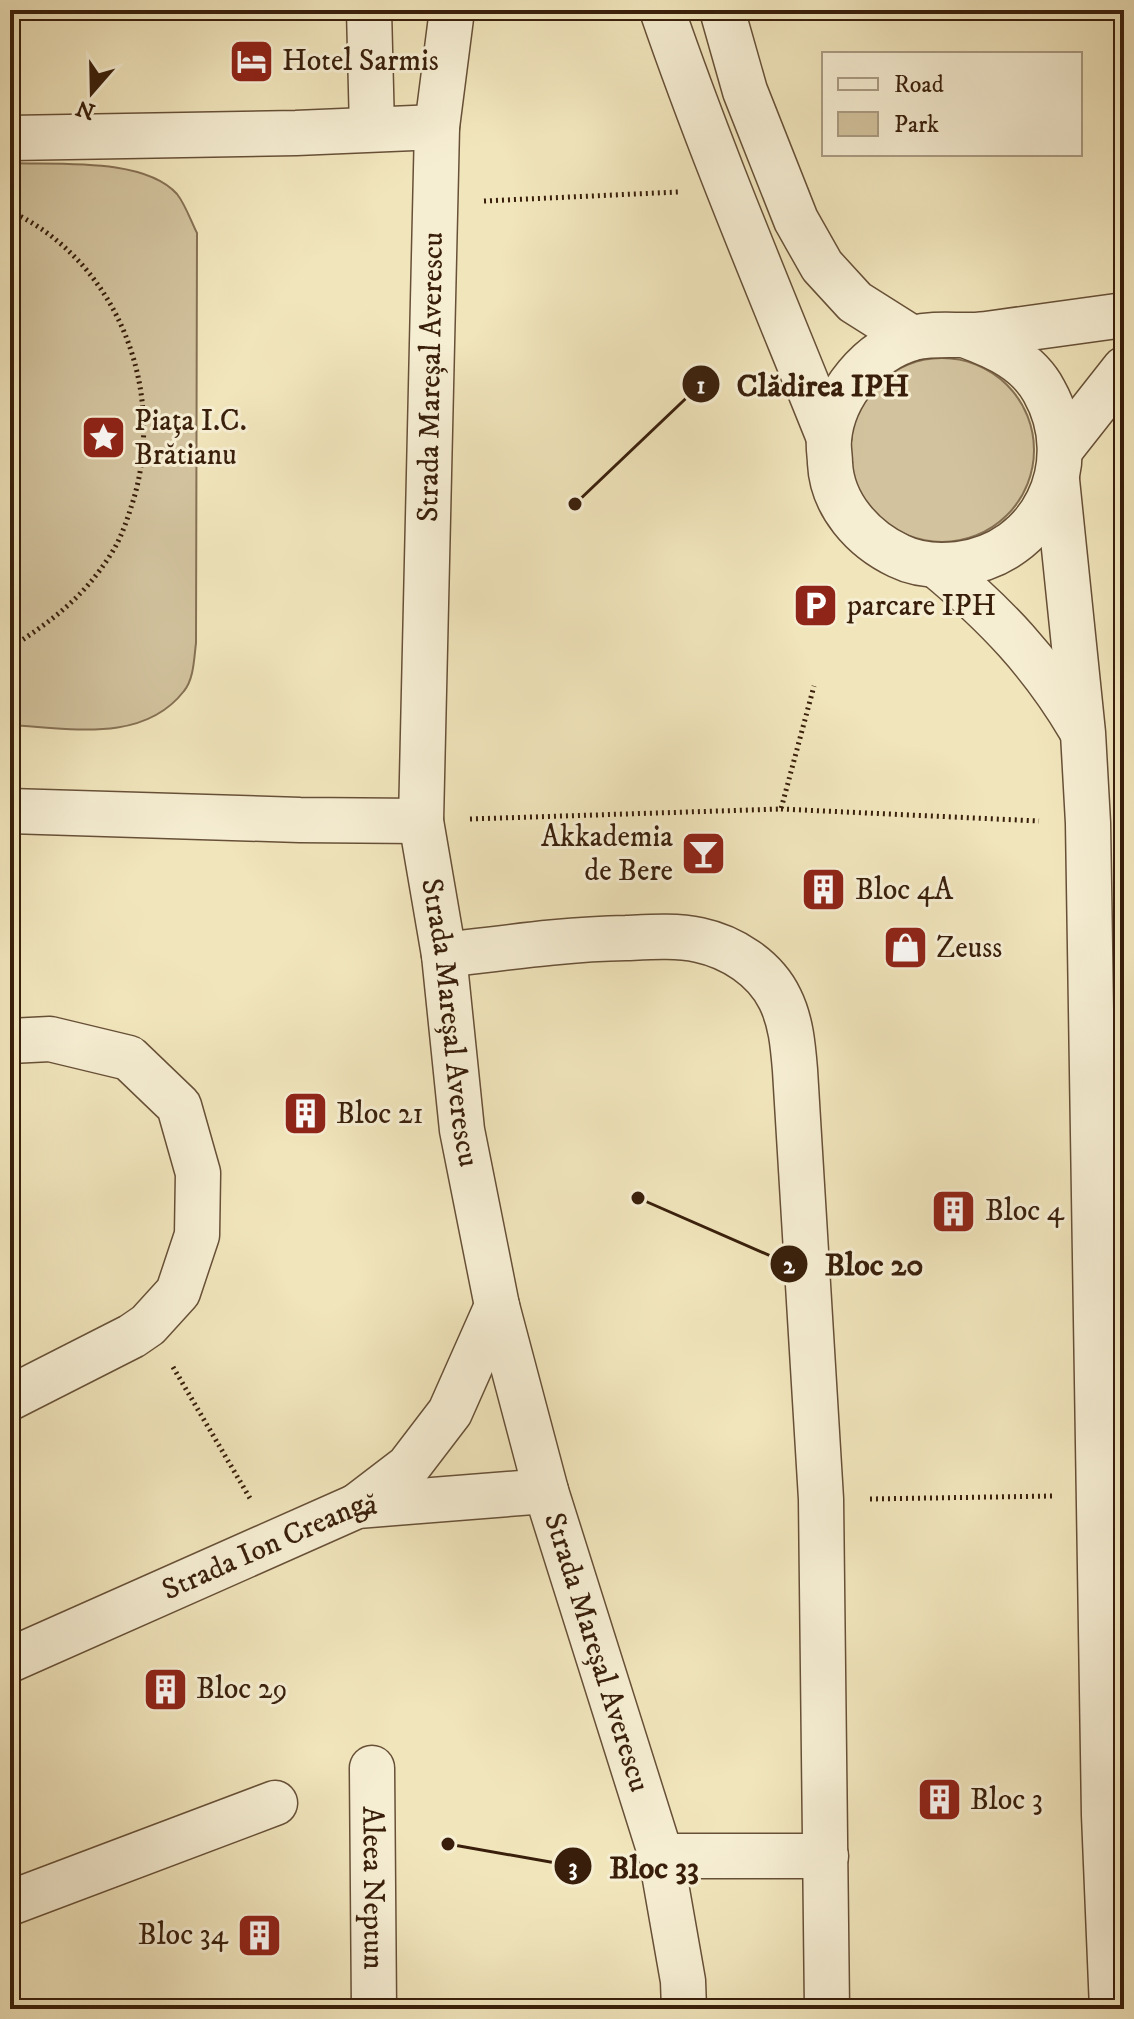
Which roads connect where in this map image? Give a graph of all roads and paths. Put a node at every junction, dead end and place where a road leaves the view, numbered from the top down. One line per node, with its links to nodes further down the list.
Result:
1 (369, 10): 6 (street)
2 (452, 10): 5 (street, Strada Mareșal Averescu)
3 (662, 10): 9 (street)
4 (722, 10): 13 (street)
5 (437, 127): 6 (street); 8 (street, Strada Mareșal Averescu)
6 (372, 129): 7 (street)
7 (10, 138)
8 (435, 204): 9 (path); 23 (street, Strada Mareșal Averescu)
9 (734, 207): 15 (street)
10 (10, 211): 18 (path)
11 (1124, 315): 12 (street)
12 (967, 336): 13 (street); 16 (street)
13 (912, 338): 15 (street)
14 (1124, 369): 16 (street)
15 (829, 438): 17 (street)
16 (1059, 464): 17 (street); 20 (street)
17 (937, 566): 20 (street)
18 (10, 648)
19 (814, 686): 21 (path)
20 (1083, 733): 24 (street)
21 (781, 809): 23 (path); 24 (path)
22 (10, 811): 23 (street)
23 (421, 821): 25 (street, Strada Mareșal Averescu)
24 (1088, 823): 31 (street)
25 (444, 955): 27 (street, Strada Mareșal Averescu); 32 (street)
26 (10, 1041): 28 (street)
27 (497, 1306): 30 (street, Strada Mareșal Averescu); 33 (street)
28 (148, 1325): 29 (street); 34 (path)
29 (10, 1398)
30 (546, 1491): 33 (street, Strada Ion Creangă); 38 (street, Strada Mareșal Averescu)
31 (1101, 1496): 32 (path); 44 (street)
32 (821, 1499): 39 (street)
33 (357, 1506): 34 (street, Strada Ion Creangă)
34 (276, 1542): 35 (street, Strada Ion Creangă)
35 (10, 1660)
36 (372, 1768): 41 (street, Aleea Neptun)
37 (275, 1803): 40 (street)
38 (661, 1856): 39 (street); 42 (street, Strada Mareșal Averescu)
39 (826, 1856): 43 (street)
40 (10, 1903)
41 (374, 2009)
42 (684, 2009)
43 (827, 2009)
44 (1112, 2009)

